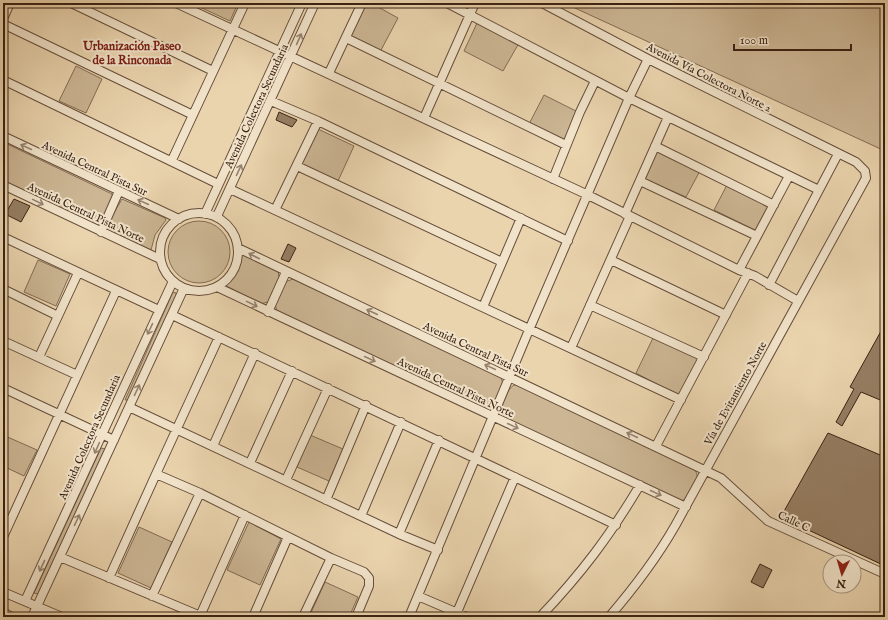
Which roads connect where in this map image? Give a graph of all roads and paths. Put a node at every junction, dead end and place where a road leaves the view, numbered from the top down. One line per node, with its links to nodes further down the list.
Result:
1 (10, 3): 12 (street)
2 (71, 3): 19 (street)
3 (176, 3): 14 (street)
4 (245, 3): 14 (street)
5 (302, 3): 16 (street, Avenida Colectora Secundaria)
6 (315, 3): 17 (street, Avenida Colectora Secundaria, one-way to 6)
7 (362, 3): 15 (street)
8 (447, 3): 11 (street)
9 (475, 3): 11 (street)
10 (542, 3): 18 (street, Avenida Vía Colectora Norte 2)
11 (470, 15): 22 (street); 23 (street)
12 (3, 19)
13 (3, 24): 26 (street)
14 (232, 30): 16 (street); 19 (street)
15 (346, 38): 20 (street); 23 (street)
16 (279, 52): 17 (street); 40 (street, Avenida Colectora Secundaria)
17 (291, 58): 20 (street); 25 (street, Avenida Colectora Secundaria)
18 (648, 59): 24 (street); 33 (street, Avenida Vía Colectora Norte 2)
19 (213, 71): 26 (street)
20 (329, 74): 28 (street)
21 (3, 80): 34 (street)
22 (595, 81): 24 (street); 31 (street)
23 (439, 83): 28 (street); 31 (street)
24 (629, 98): 27 (street); 45 (street)
25 (271, 101): 29 (street); 42 (street, Avenida Colectora Secundaria, one-way to 25)
26 (193, 115): 34 (street)
27 (668, 117): 32 (street); 37 (street)
28 (424, 118): 38 (street)
29 (318, 121): 35 (street); 51 (street)
30 (3, 136): 44 (street, Avenida Central Pista Sur, one-way to 30)
31 (566, 145): 38 (street)
32 (655, 146): 39 (street); 46 (street)
33 (838, 154): 36 (street, Avenida Vía Colectora Norte 2); 43 (street)
34 (172, 160): 40 (street)
35 (297, 166): 47 (street); 60 (street)
36 (864, 171): 71 (street, Vía de Evitamiento Norte)
37 (789, 176): 43 (street); 46 (street)
38 (553, 179): 45 (street)
39 (640, 181): 49 (street); 54 (street)
40 (218, 184): 48 (street, Avenida Colectora Secundaria)
41 (3, 185): 53 (street, Avenida Central Pista Norte, one-way to 53)
42 (230, 188): 47 (street); 50 (street, Avenida Colectora Secundaria)
43 (819, 190): 66 (street)
44 (119, 191): 52 (street, Avenida Central Pista Sur, one-way to 44); 53 (street)
45 (588, 196): 49 (street); 56 (street)
46 (774, 205): 54 (street)
47 (275, 210): 73 (street)
48 (205, 214): 50 (street); 52 (street)
49 (628, 215): 59 (street); 61 (street)
50 (218, 218): 57 (street)
51 (521, 218): 56 (street); 60 (street)
52 (179, 219): 58 (street)
53 (101, 232): 58 (street, Avenida Central Pista Norte)
54 (757, 236): 61 (street)
55 (3, 237): 63 (street)
56 (568, 241): 79 (street)
57 (238, 248): 62 (street, Avenida Central Pista Sur, one-way to 57); 67 (street)
58 (160, 259): 65 (street)
59 (611, 260): 72 (street); 77 (street)
60 (502, 262): 73 (street)
61 (739, 270): 64 (street)
62 (286, 272): 75 (street); 88 (street, Avenida Central Pista Sur, one-way to 62)
63 (78, 273): 70 (street); 78 (street)
64 (748, 273): 66 (street); 77 (street)
65 (173, 281): 68 (street); 74 (street, Avenida Colectora Secundaria)
66 (770, 285): 71 (street)
67 (217, 287): 68 (street); 75 (street, Avenida Central Pista Norte, one-way to 75)
68 (184, 288): 76 (street)
69 (3, 289): 78 (street)
70 (116, 291): 74 (street); 87 (street)
71 (798, 301): 105 (street, Vía de Evitamiento Norte)
72 (590, 305): 82 (street); 85 (street)
73 (484, 307): 79 (street)
74 (159, 310): 98 (street, Avenida Colectora Secundaria, one-way to 98)
75 (268, 312): 95 (street, Avenida Central Pista Norte, one-way to 95)
76 (172, 315): 80 (street); 93 (street, one-way to 76)
77 (726, 315): 85 (street)
78 (58, 316): 84 (street)
79 (529, 330): 82 (street); 88 (street)
80 (219, 337): 83 (street); 97 (street)
81 (3, 341): 84 (street)
82 (571, 348): 91 (street)
83 (255, 353): 86 (street); 101 (street)
84 (39, 357): 87 (street)
85 (704, 357): 91 (street)
86 (292, 371): 90 (street); 104 (street)
87 (77, 375): 94 (street)
88 (510, 377): 95 (street); 102 (street, Avenida Central Pista Sur, one-way to 88)
89 (3, 388): 94 (street)
90 (328, 388): 92 (street); 108 (street)
91 (680, 400): 102 (street)
92 (366, 405): 96 (street); 111 (street)
93 (129, 408): 97 (street); 99 (street)
94 (59, 414): 98 (street); 117 (street)
95 (494, 417): 103 (street); 109 (street, Avenida Central Pista Norte, one-way to 109)
96 (401, 422): 100 (street); 114 (street)
97 (176, 429): 101 (street); 106 (street)
98 (102, 435): 99 (street); 127 (street, Avenida Colectora Secundaria, one-way to 127)
99 (114, 440): 120 (street, one-way to 99)
100 (439, 440): 103 (street); 116 (street)
101 (213, 446): 104 (street)
102 (656, 446): 105 (street, Avenida Central Pista Sur)
103 (477, 459): 107 (street); 119 (street)
104 (250, 463): 108 (street)
105 (705, 470): 112 (street, Vía de Evitamiento Norte); 122 (street, Calle C)
106 (156, 474): 110 (street); 123 (street)
107 (515, 476): 115 (street); 130 (street)
108 (286, 480): 111 (street)
109 (640, 485): 112 (street, Avenida Central Pista Norte, one-way to 112); 115 (street)
110 (200, 493): 113 (street); 125 (street)
111 (326, 500): 114 (street)
112 (686, 507): 141 (street, Vía de Evitamiento Norte)
113 (245, 515): 118 (street); 131 (street)
114 (361, 516): 116 (street)
115 (616, 525): 140 (street)
116 (399, 534): 119 (street)
117 (3, 537)
118 (288, 537): 121 (street); 135 (street)
119 (438, 550): 126 (street)
120 (60, 557): 123 (street); 128 (street)
121 (331, 558): 136 (street); 137 (street)
122 (885, 574)
123 (109, 578): 125 (street)
124 (3, 592): 127 (street)
125 (152, 596): 131 (street)
126 (418, 596): 130 (street); 138 (street)
127 (25, 601): 128 (street)
128 (37, 607): 133 (street); 134 (street)
129 (3, 612): 132 (street)
130 (456, 615): 139 (street)
131 (201, 616)
132 (12, 617)
133 (32, 617)
134 (62, 617)
135 (253, 617)
136 (303, 617)
137 (356, 617)
138 (409, 617)
139 (466, 617)
140 (540, 617)
141 (609, 617)

